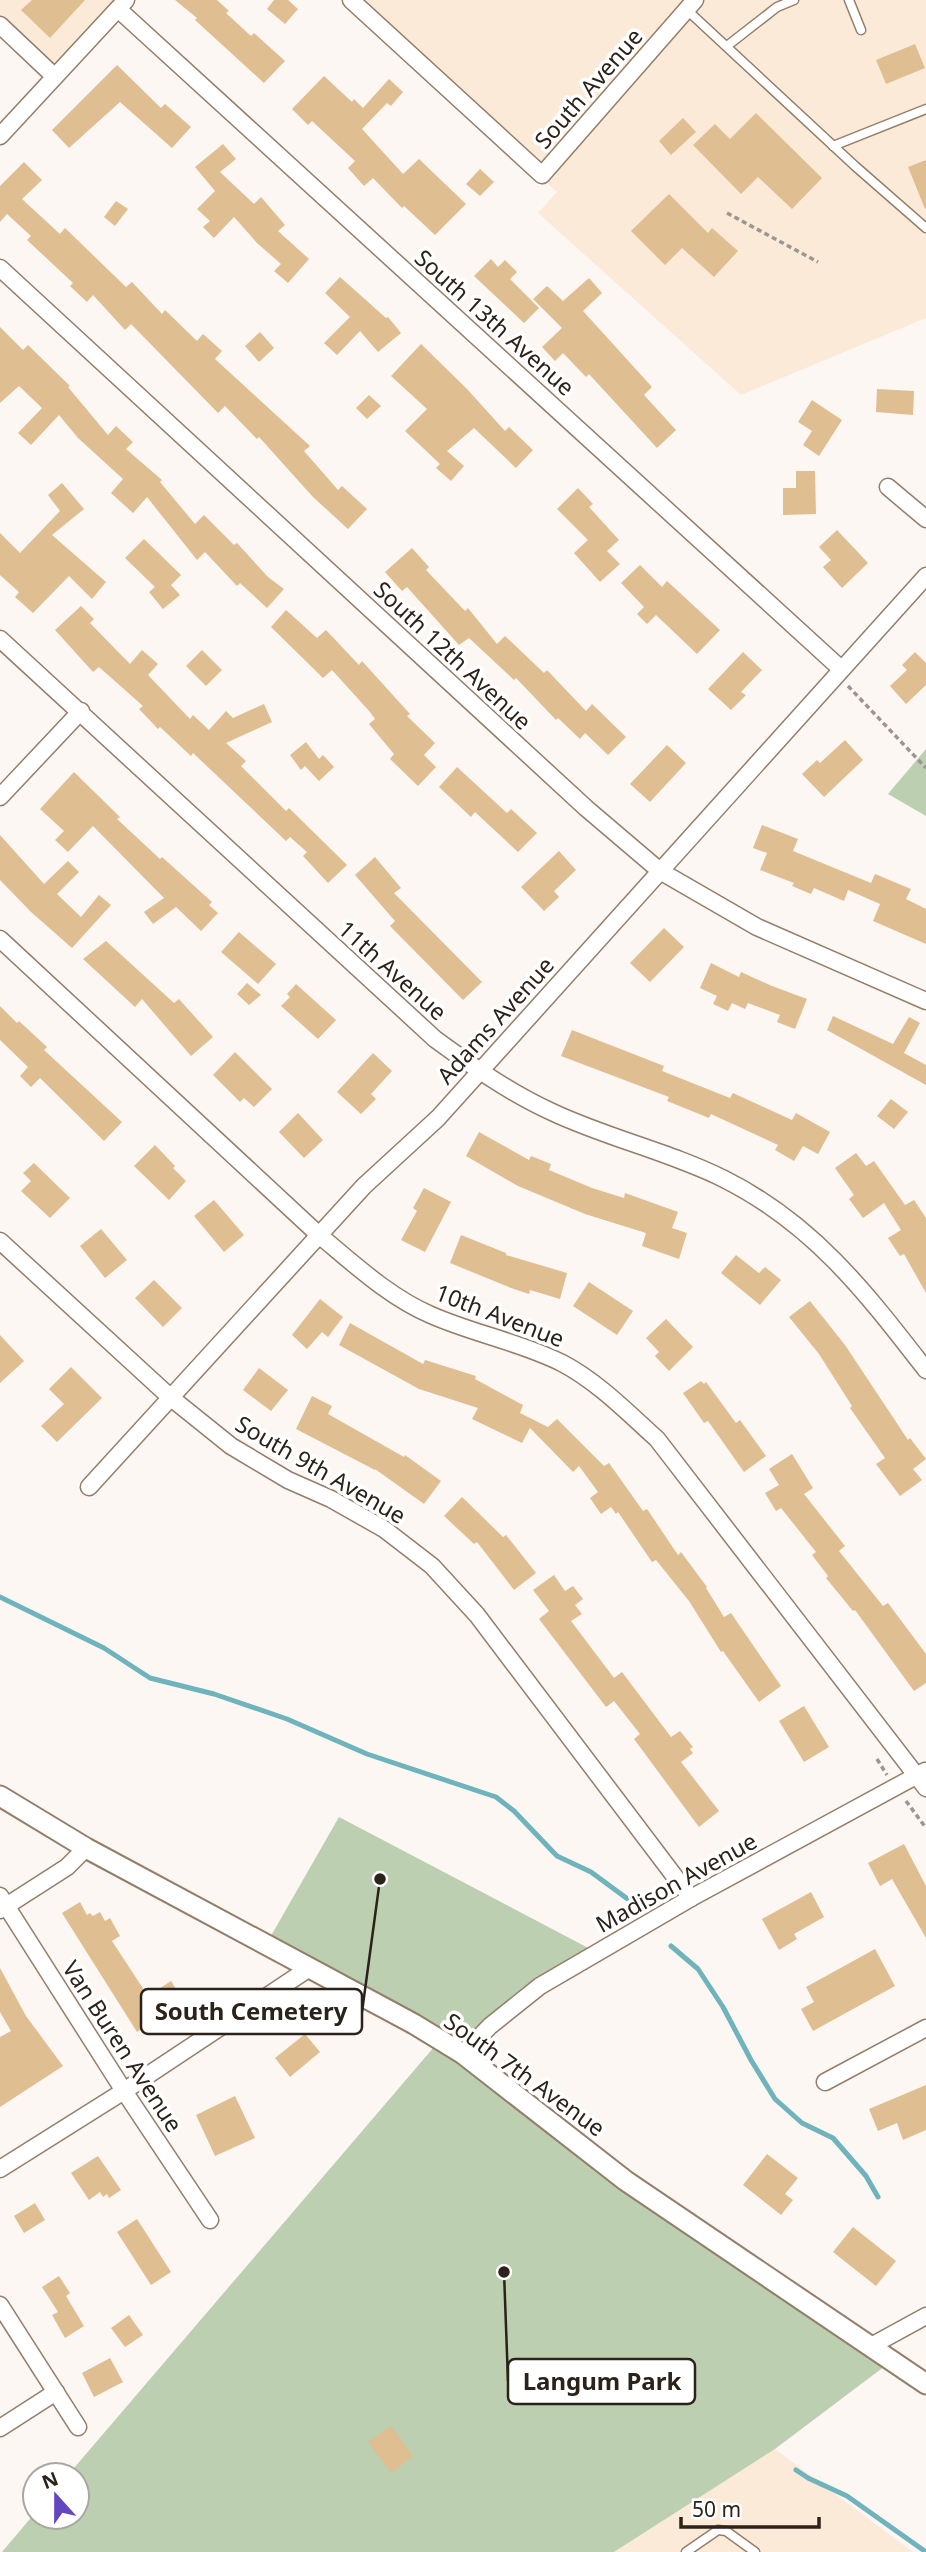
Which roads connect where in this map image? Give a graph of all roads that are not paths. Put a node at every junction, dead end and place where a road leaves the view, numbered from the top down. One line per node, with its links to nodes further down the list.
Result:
1 (351, 0): 5 (street, South Avenue)
2 (794, 0): 8 (lane)
3 (849, 0): 7 (lane)
4 (122, 4): 9 (street); 19 (street, South 13th Avenue)
5 (691, 5): 8 (lane)
6 (0, 26): 9 (street)
7 (861, 30)
8 (727, 46): 12 (lane)
9 (54, 76): 11 (street)
10 (926, 109): 12 (lane)
11 (0, 136)
12 (833, 146): 13 (lane)
13 (926, 228)
14 (0, 268): 22 (street, South 12th Avenue)
15 (888, 487): 16 (street)
16 (926, 519)
17 (926, 576): 19 (street, Adams Avenue)
18 (0, 639): 20 (street, 11th Avenue)
19 (839, 672): 22 (street, Adams Avenue)
20 (81, 711): 21 (street); 25 (street, 11th Avenue)
21 (0, 797)
22 (660, 871): 24 (street, South 12th Avenue); 25 (street, Adams Avenue)
23 (0, 939): 26 (street, 10th Avenue)
24 (926, 1001)
25 (480, 1072): 26 (street, Adams Avenue); 28 (street, 11th Avenue)
26 (319, 1235): 29 (street, Adams Avenue); 31 (street, 10th Avenue)
27 (0, 1241): 29 (street, South 9th Avenue)
28 (926, 1370)
29 (170, 1397): 30 (street, Adams Avenue); 34 (street, South 9th Avenue)
30 (89, 1487)
31 (923, 1778): 34 (street, Madison Avenue)
32 (0, 1796): 33 (street, South 7th Avenue)
33 (86, 1848): 35 (street); 36 (street, South 7th Avenue)
34 (691, 1898): 38 (street, Madison Avenue)
35 (2, 1904): 40 (street, Van Buren Avenue)
36 (308, 1969): 38 (street, South 7th Avenue); 40 (street)
37 (926, 2028): 39 (street)
38 (463, 2054): 45 (street, South 7th Avenue)
39 (825, 2082)
40 (124, 2091): 41 (street); 42 (street, Van Buren Avenue)
41 (0, 2169)
42 (210, 2220)
43 (0, 2305): 47 (street)
44 (926, 2316): 45 (street)
45 (871, 2346): 46 (street, South 7th Avenue)
46 (926, 2384)
47 (56, 2392): 48 (street); 49 (street)
48 (78, 2427)
49 (0, 2428)
50 (686, 2552): 51 (lane)
51 (755, 2552)

